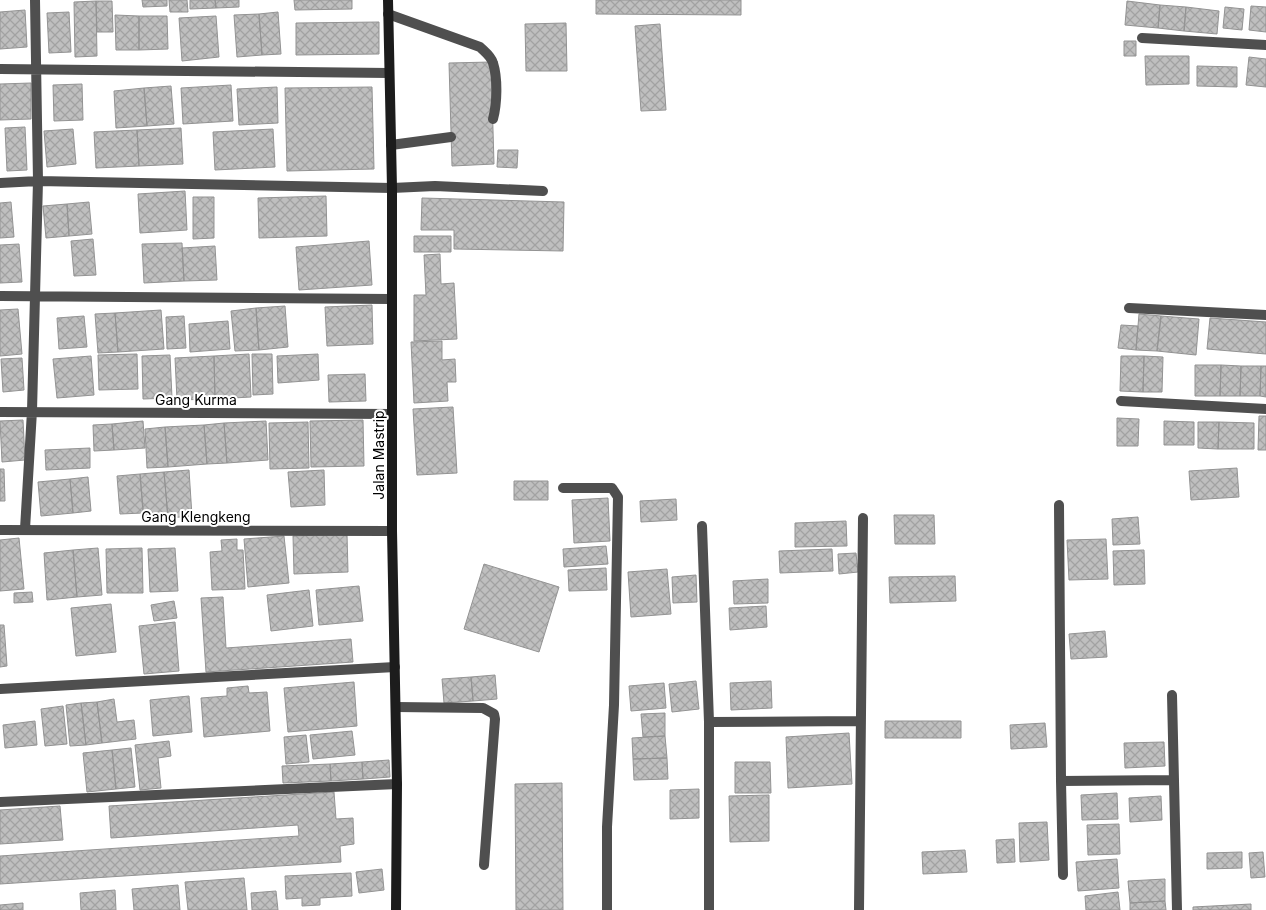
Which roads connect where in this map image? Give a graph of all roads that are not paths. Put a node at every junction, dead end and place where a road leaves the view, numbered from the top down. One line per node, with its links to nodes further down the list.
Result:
1 (35, 0): 6 (street)
2 (388, 0): 3 (main road, Jalan Mastrip)
3 (388, 14): 8 (main road, Jalan Mastrip); 9 (street)
4 (1142, 38): 5 (street)
5 (1266, 46)
6 (36, 68): 7 (street); 8 (street); 12 (street)
7 (0, 69)
8 (388, 74): 11 (main road, Jalan Mastrip)
9 (492, 119)
10 (451, 136): 11 (street)
11 (390, 145): 14 (main road, Jalan Mastrip)
12 (38, 181): 13 (street); 14 (street); 16 (street)
13 (0, 183)
14 (392, 188): 15 (street); 18 (main road, Jalan Mastrip)
15 (544, 190)
16 (35, 295): 17 (street); 18 (street); 23 (street)
17 (0, 296)
18 (391, 298): 25 (main road, Jalan Mastrip)
19 (1129, 308): 20 (street)
20 (1266, 315)
21 (1121, 401): 22 (street)
22 (1266, 409)
23 (32, 411): 24 (street, Gang Kurma); 25 (street, Gang Kurma); 30 (street)
24 (0, 412)
25 (391, 414): 32 (main road, Jalan Mastrip)
26 (563, 488): 46 (street)
27 (1059, 505): 40 (street)
28 (863, 518): 37 (street)
29 (702, 526): 38 (street)
30 (25, 529): 31 (street, Gang Klengkeng); 32 (street, Gang Klengkeng)
31 (0, 530)
32 (392, 531): 33 (main road, Jalan Mastrip)
33 (395, 667): 34 (street); 36 (main road, Jalan Mastrip)
34 (0, 689)
35 (1172, 695): 39 (street)
36 (396, 707): 41 (main road, Jalan Mastrip); 43 (street)
37 (860, 721): 38 (street); 48 (street)
38 (709, 722): 47 (street)
39 (1174, 780): 40 (street); 49 (street)
40 (1061, 781): 44 (street)
41 (397, 784): 42 (street); 45 (main road, Jalan Mastrip)
42 (0, 802)
43 (484, 865)
44 (1063, 875)
45 (396, 910)
46 (607, 910)
47 (709, 910)
48 (859, 910)
49 (1177, 910)

